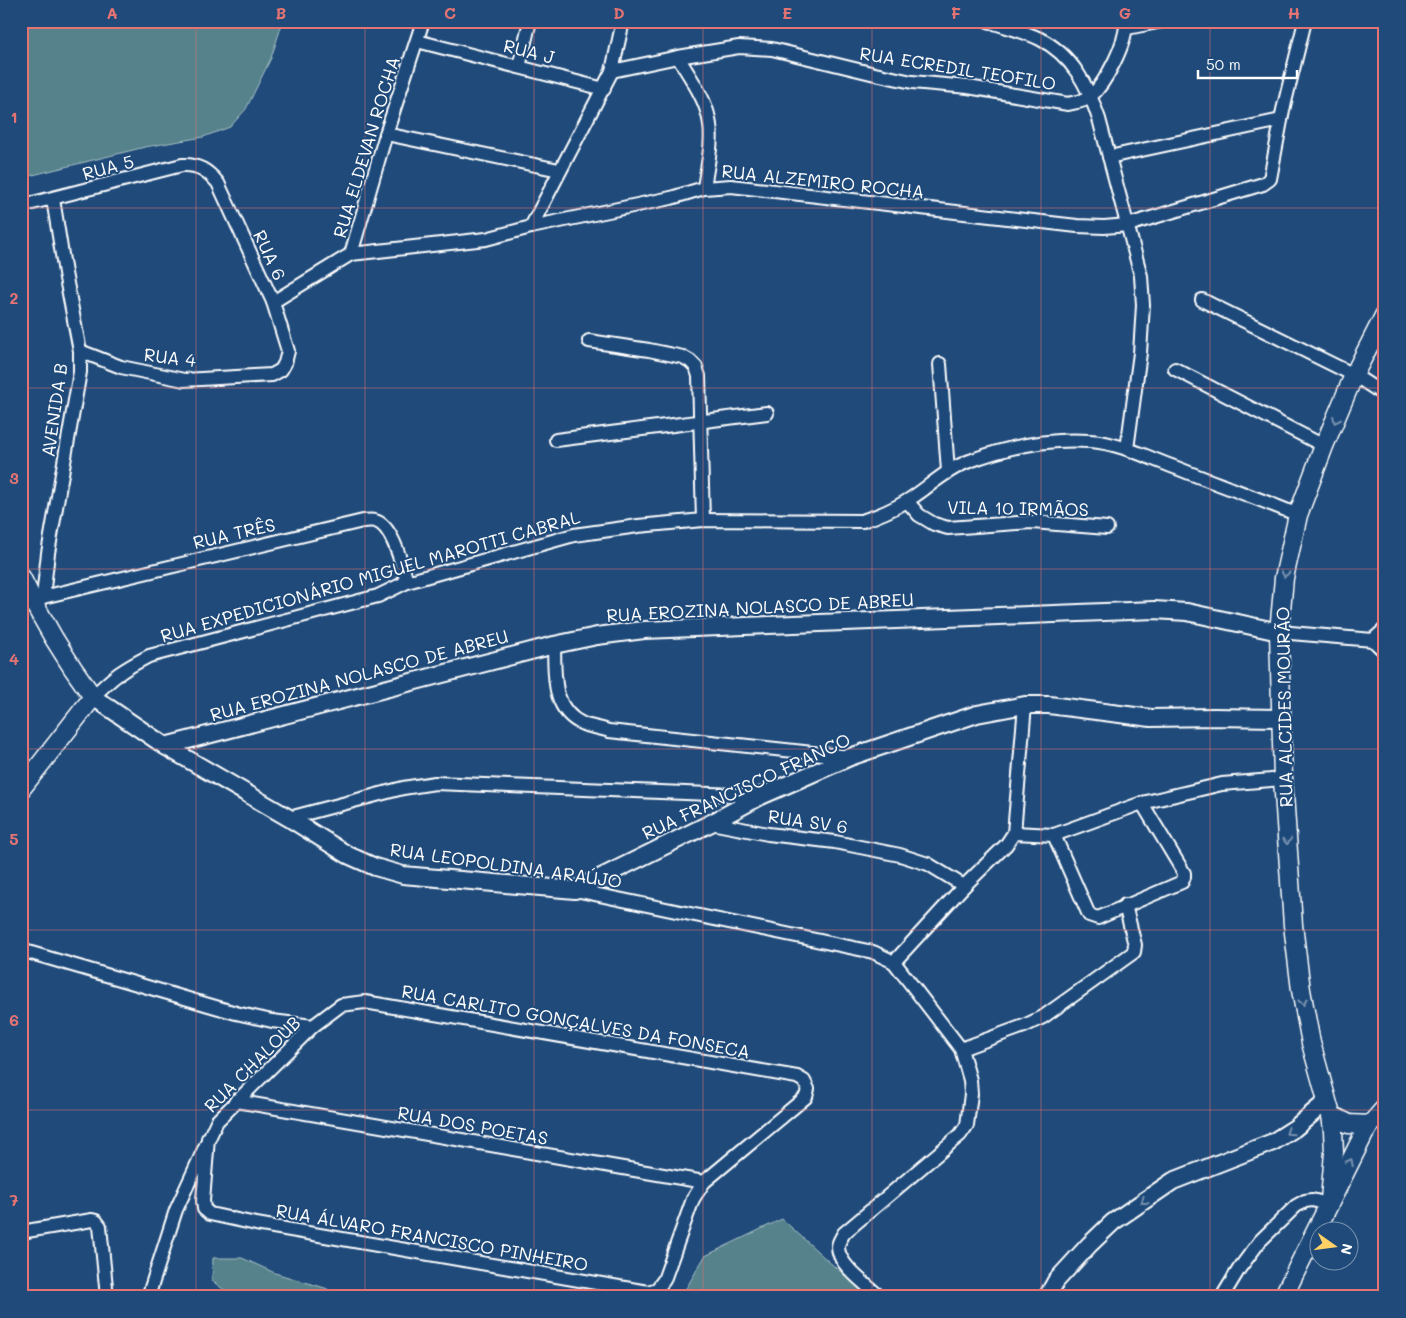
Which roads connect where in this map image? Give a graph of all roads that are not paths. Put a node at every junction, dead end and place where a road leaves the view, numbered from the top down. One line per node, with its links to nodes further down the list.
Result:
1 (423, 21): 8 (street, RUA ELDEVAN ROCHA)
2 (530, 21): 10 (street)
3 (623, 21): 11 (street)
4 (988, 21): 13 (street)
5 (1163, 21): 7 (street)
6 (1305, 21): 14 (street)
7 (1127, 25): 13 (street)
8 (417, 41): 10 (street, RUA J); 15 (street, RUA ELDEVAN ROCHA)
9 (678, 56): 11 (street, RUA ECREDIL TEOFILO); 13 (street, RUA ECREDIL TEOFILO); 19 (street)
10 (519, 67): 12 (street, RUA J)
11 (612, 71): 12 (street)
12 (604, 89): 18 (street)
13 (1091, 96): 16 (street)
14 (1281, 120): 16 (street); 22 (street, RUA ALZEMIRO ROCHA)
15 (386, 134): 18 (street); 24 (street, RUA ELDEVAN ROCHA)
16 (1109, 157): 22 (street)
17 (203, 169): 20 (street, RUA 5); 26 (street, RUA 6)
18 (559, 170): 23 (street)
19 (704, 188): 22 (street, RUA ALZEMIRO ROCHA); 23 (street, RUA ALZEMIRO ROCHA)
20 (53, 199): 21 (street, RUA 5); 29 (street, AVENIDA B)
21 (21, 206)
22 (1128, 225): 39 (street)
23 (531, 227): 24 (street, RUA ALZEMIRO ROCHA)
24 (351, 254): 26 (street, RUA ALZEMIRO ROCHA)
25 (1202, 300): 33 (street)
26 (272, 302): 30 (street, RUA 6)
27 (1385, 314): 33 (main road, RUA ALCIDES MOURÃO)
28 (589, 342): 36 (street)
29 (80, 350): 30 (street, RUA 4); 47 (street, AVENIDA B)
30 (285, 364)
31 (940, 364): 40 (street)
32 (1175, 369): 38 (street)
33 (1354, 375): 34 (street); 38 (main road, RUA ALCIDES MOURÃO, one-way to 38)
34 (1385, 395)
35 (767, 413): 36 (street)
36 (700, 422): 37 (street); 43 (street)
37 (556, 440)
38 (1324, 446): 42 (main road, RUA ALCIDES MOURÃO)
39 (1127, 450): 40 (street, RUA EXPEDICIONÁRIO MIGUEL MAROTTI CABRAL); 42 (street, RUA EXPEDICIONÁRIO MIGUEL MAROTTI CABRAL)
40 (948, 471): 41 (street, RUA EXPEDICIONÁRIO MIGUEL MAROTTI CABRAL)
41 (907, 501): 43 (street, RUA EXPEDICIONÁRIO MIGUEL MAROTTI CABRAL); 44 (street, VILA 10 IRMÃOS)
42 (1298, 515): 49 (main road, RUA ALCIDES MOURÃO, one-way to 49)
43 (703, 520): 46 (street, RUA EXPEDICIONÁRIO MIGUEL MAROTTI CABRAL)
44 (1107, 528)
45 (21, 577): 47 (main road)
46 (407, 582): 47 (street, RUA TRÊS); 53 (street, RUA EXPEDICIONÁRIO MIGUEL MAROTTI CABRAL)
47 (38, 599): 53 (main road)
48 (1385, 629): 50 (street)
49 (1279, 632): 50 (street); 51 (street, RUA EROZINA NOLASCO DE ABREU); 55 (main road, RUA ALCIDES MOURÃO)
50 (1373, 640): 52 (street)
51 (554, 645): 56 (street, RUA EROZINA NOLASCO DE ABREU); 57 (street)
52 (1385, 652)
53 (93, 697): 56 (street, RUA LEOPOLDINA ARAÚJO); 59 (main road)
54 (1025, 705): 55 (street, RUA FRANCISCO FRANCO); 57 (street, RUA FRANCISCO FRANCO); 64 (street)
55 (1281, 718): 58 (main road, RUA ALCIDES MOURÃO)
56 (165, 746): 62 (street, RUA LEOPOLDINA ARAÚJO)
57 (850, 757): 60 (street, RUA FRANCISCO FRANCO)
58 (1283, 779): 61 (street); 75 (main road, RUA ALCIDES MOURÃO, one-way to 75)
59 (21, 789)
60 (761, 796): 62 (street); 63 (street, RUA FRANCISCO FRANCO)
61 (1142, 803): 65 (street); 68 (street)
62 (288, 818): 67 (street, RUA LEOPOLDINA ARAÚJO)
63 (712, 823): 66 (street, RUA SV 6); 67 (street, RUA FRANCISCO FRANCO)
64 (1014, 833): 65 (street); 66 (street)
65 (1054, 835): 68 (street)
66 (964, 886): 70 (street)
67 (575, 890): 70 (street, RUA LEOPOLDINA ARAÚJO)
68 (1125, 905): 73 (street)
69 (21, 950): 72 (street)
70 (894, 962): 73 (street)
71 (341, 1005): 72 (street, RUA CHALOUB); 79 (street, RUA CARLITO GONÇALVES DA FONSECA)
72 (313, 1026): 74 (street, RUA CHALOUB)
73 (961, 1049): 84 (street)
74 (236, 1101): 78 (street, RUA CHALOUB); 79 (street, RUA DOS POETAS)
75 (1329, 1108): 77 (main road); 80 (main road, RUA ALCIDES MOURÃO); 85 (street, one-way to 85)
76 (1385, 1108): 77 (main road)
77 (1377, 1124): 80 (main road, one-way to 77)
78 (208, 1138): 79 (street, RUA ÁLVARO FRANCISCO PINHEIRO); 83 (street, RUA CHALOUB)
79 (704, 1182)
80 (1329, 1202): 86 (street); 87 (main road)
81 (21, 1232): 82 (street)
82 (107, 1297)
83 (148, 1297)
84 (880, 1297)
85 (1047, 1297)
86 (1222, 1297)
87 (1283, 1297)

